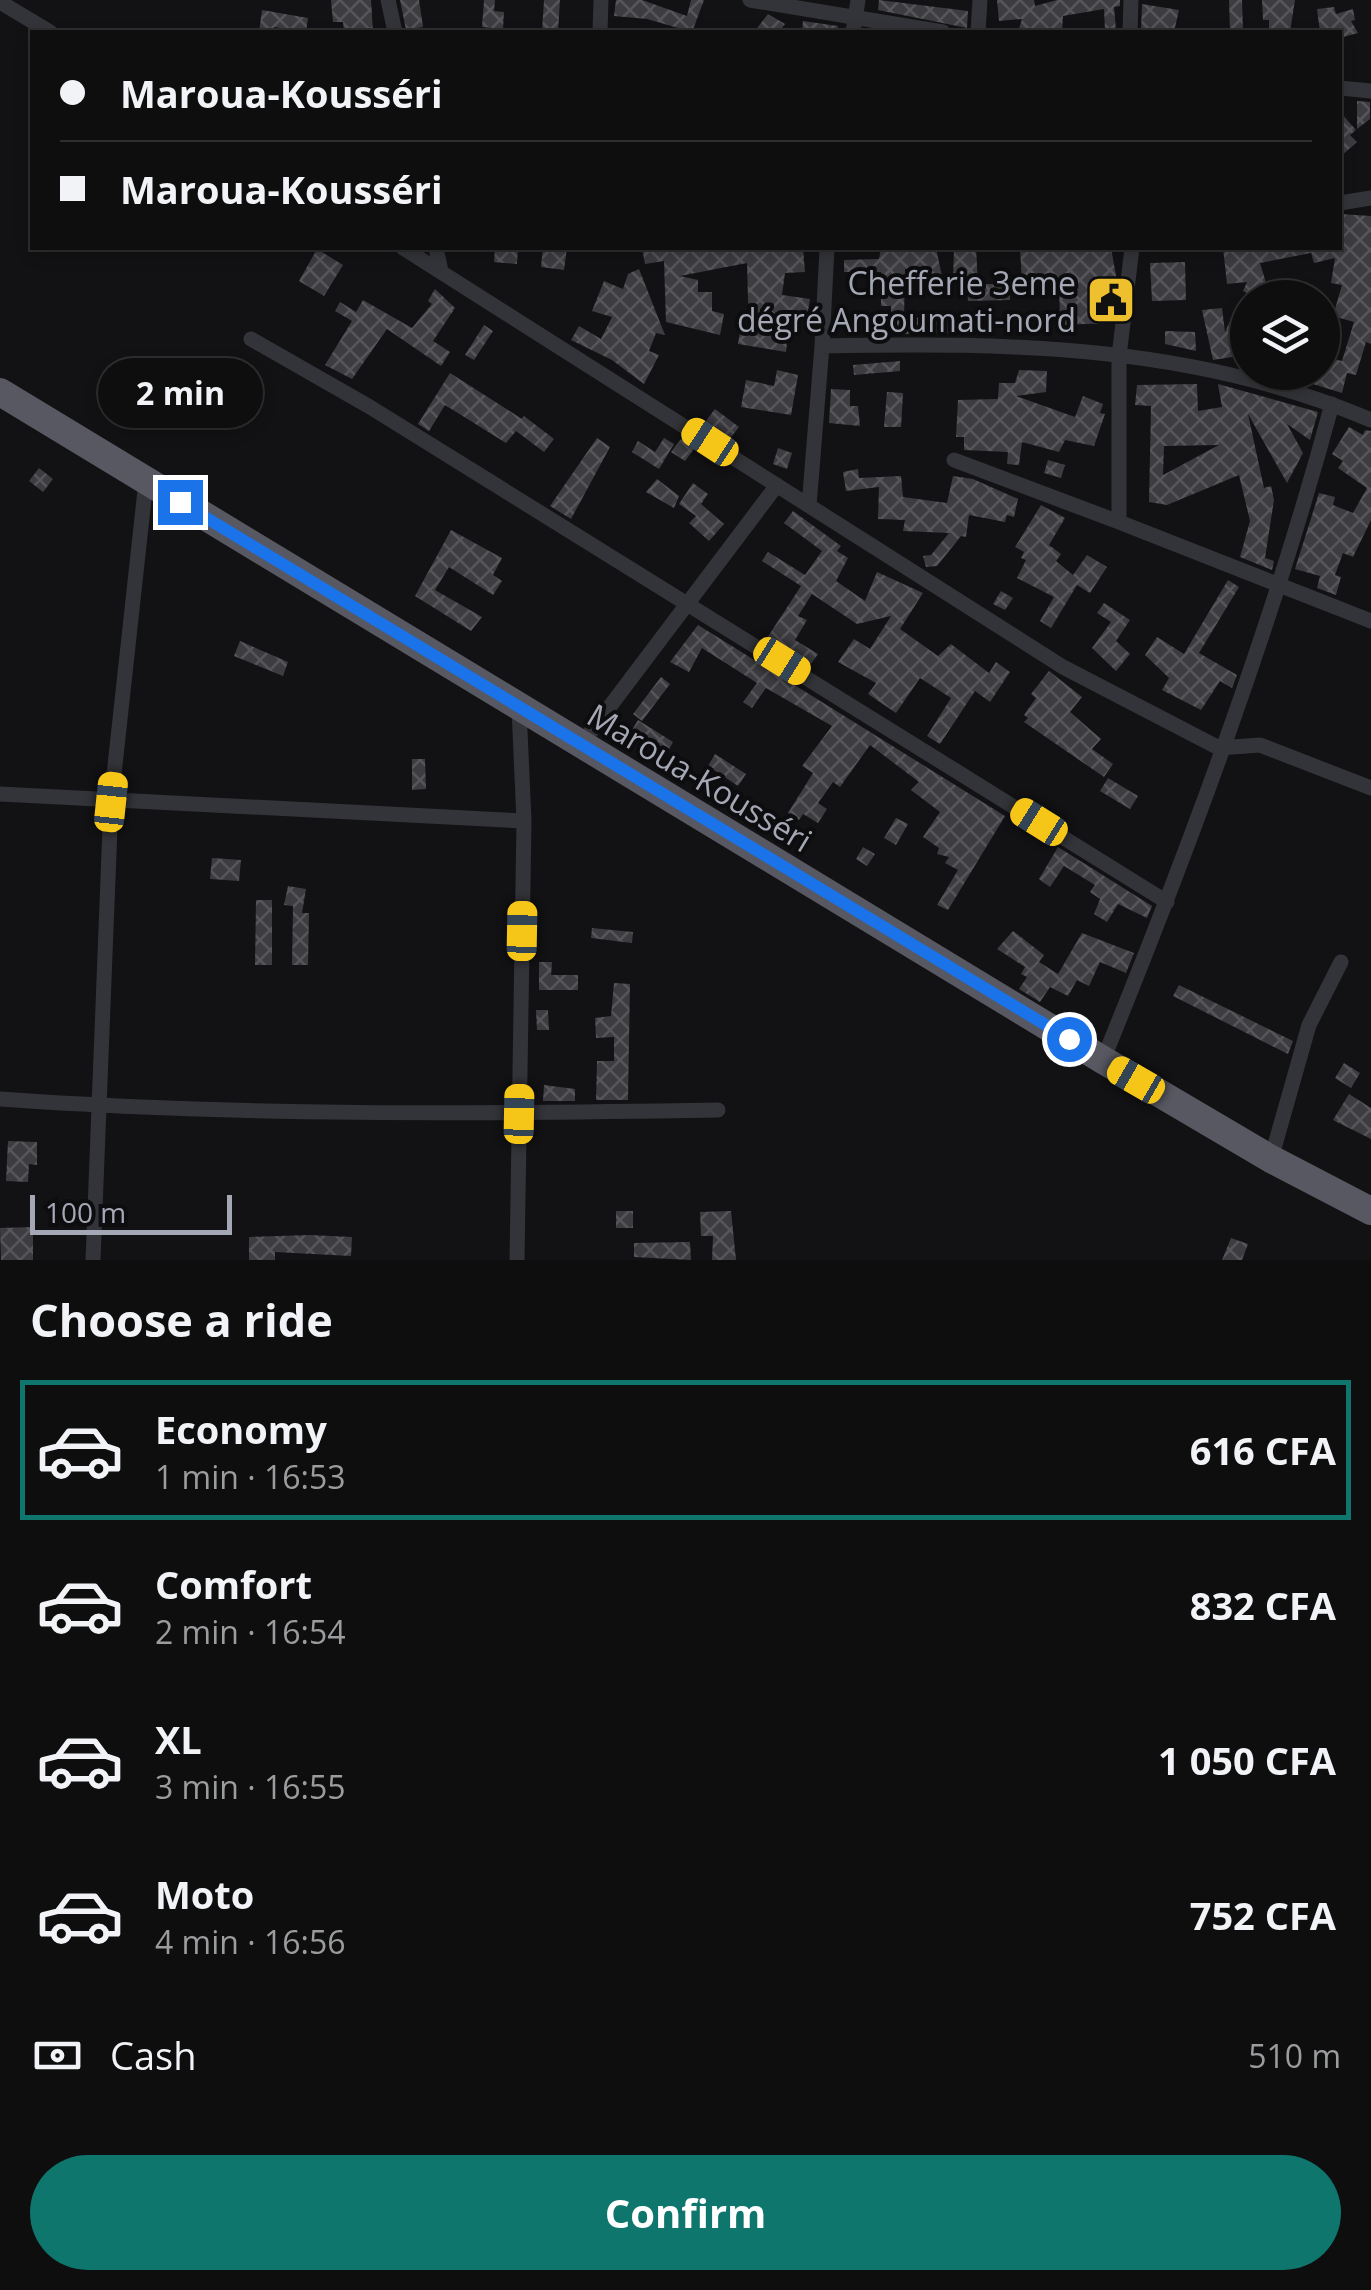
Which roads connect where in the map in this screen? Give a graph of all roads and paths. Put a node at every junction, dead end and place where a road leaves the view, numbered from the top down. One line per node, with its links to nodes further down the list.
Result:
1 (388, 0): 9 (street)
2 (602, 0): 10 (street)
3 (750, 0): 7 (street)
4 (980, 0): 12 (street)
5 (1130, 0): 13 (street)
6 (0, 2): 8 (street)
7 (855, 16): 11 (street)
8 (47, 30)
9 (394, 30)
10 (600, 30)
11 (932, 30)
12 (978, 30)
13 (1130, 30)
14 (1342, 88): 15 (street)
15 (1371, 91)
16 (1371, 198): 17 (street)
17 (1342, 203)
18 (405, 250): 22 (street)
19 (436, 250): 22 (street)
20 (826, 250): 24 (street)
21 (1132, 250): 25 (street)
22 (441, 271): 31 (street)
23 (251, 340): 35 (street)
24 (822, 346): 25 (street); 32 (street)
25 (1119, 356): 27 (street); 33 (street)
26 (0, 392): 30 (highway, Maroua-Kousséri)
27 (1332, 404): 28 (street); 34 (street)
28 (1371, 420)
29 (954, 460): 33 (street)
30 (146, 481): 37 (highway, Maroua-Kousséri); 42 (street)
31 (777, 485): 32 (street); 35 (street)
32 (809, 506): 39 (street)
33 (1119, 522): 34 (street)
34 (1282, 585): 36 (street); 39 (street)
35 (686, 601): 38 (street); 44 (street)
36 (1371, 620)
37 (518, 708): 38 (highway, Maroua-Kousséri); 43 (street)
38 (580, 746): 46 (highway, Maroua-Kousséri)
39 (1219, 748): 40 (street); 44 (street)
40 (1371, 788)
41 (0, 794): 42 (street)
42 (111, 802): 43 (street); 48 (street)
43 (524, 821): 50 (street)
44 (1167, 902): 46 (street)
45 (1340, 962): 51 (street)
46 (1102, 1060): 51 (highway, Maroua-Kousséri)
47 (0, 1098): 48 (street)
48 (97, 1106): 50 (street); 53 (street)
49 (718, 1110): 50 (street)
50 (519, 1114): 54 (street)
51 (1271, 1159): 52 (highway, Maroua-Kousséri)
52 (1371, 1211)
53 (93, 1260)
54 (517, 1260)

